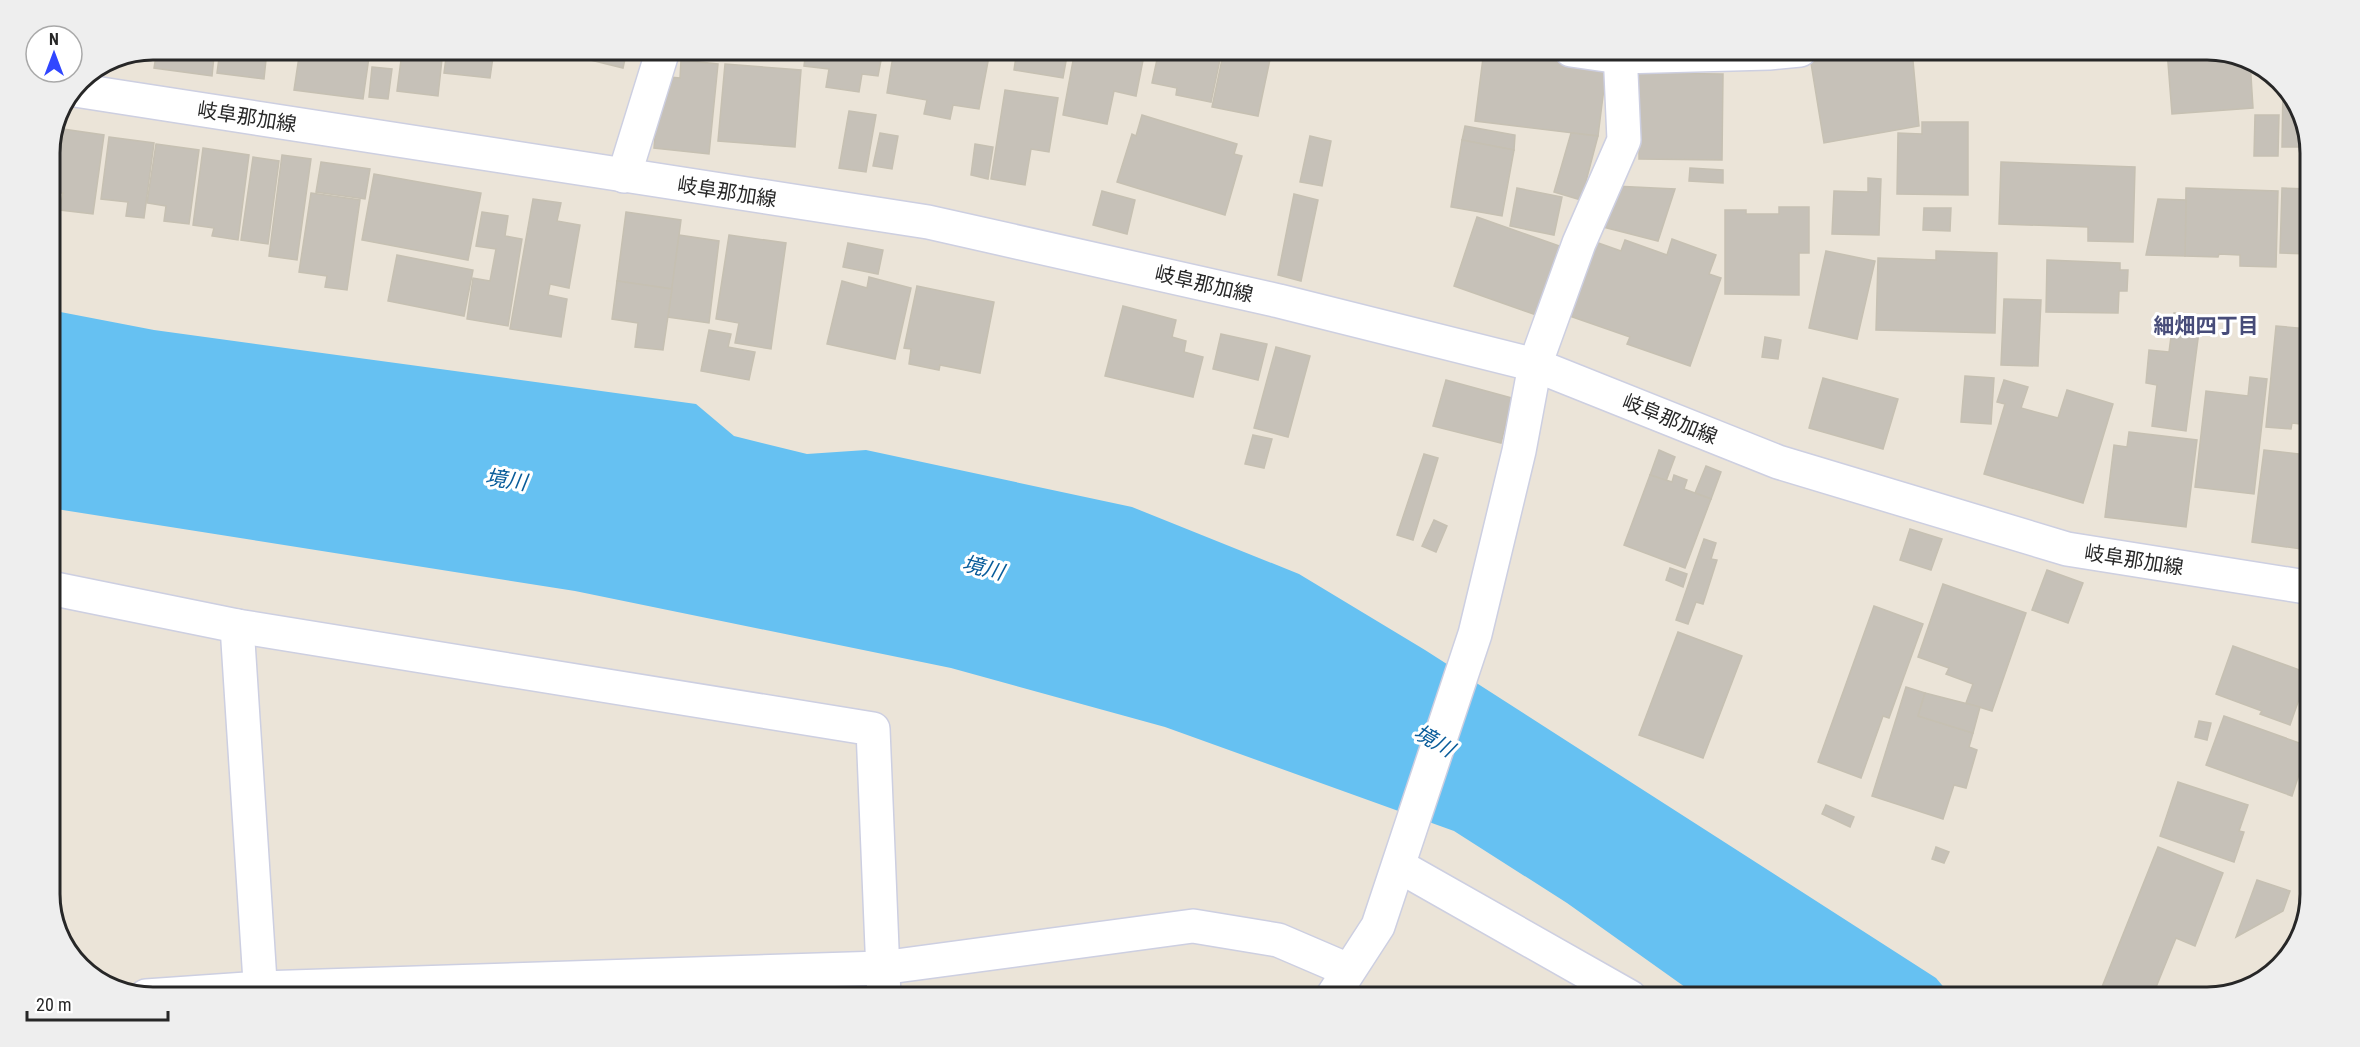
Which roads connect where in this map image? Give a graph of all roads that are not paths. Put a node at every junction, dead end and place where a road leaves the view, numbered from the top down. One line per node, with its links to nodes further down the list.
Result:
1 (660, 60): 4 (street)
2 (1620, 60): 5 (street)
3 (84, 91): 4 (street, 岐阜那加線)
4 (624, 176): 5 (street, 岐阜那加線)
5 (1535, 365): 6 (street, 岐阜那加線); 9 (street)
6 (2300, 586)
7 (60, 590): 8 (street)
8 (237, 626): 10 (street); 12 (street)
9 (1403, 854): 11 (street); 14 (street)
10 (883, 983): 11 (street); 13 (street)
11 (1340, 984)
12 (261, 987)
13 (634, 987)
14 (1613, 987)

